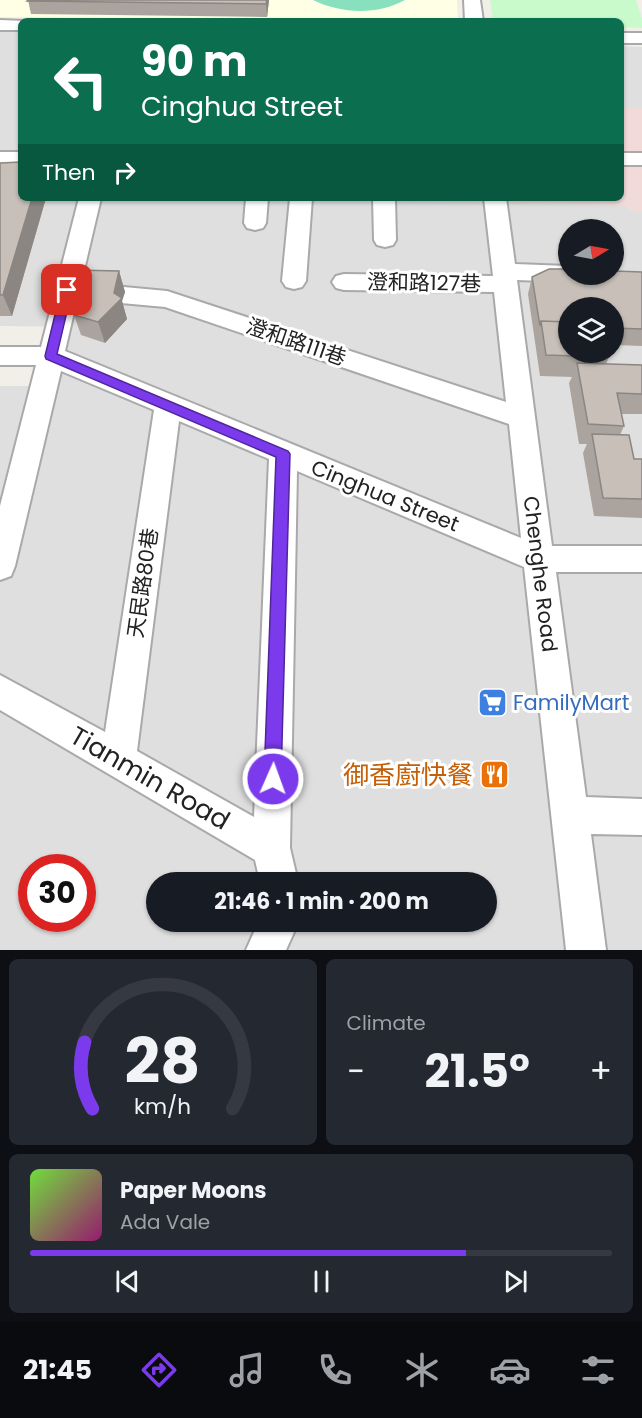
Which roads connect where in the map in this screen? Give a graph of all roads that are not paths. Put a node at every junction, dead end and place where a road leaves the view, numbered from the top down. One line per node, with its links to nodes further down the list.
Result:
1 (472, 0): 2 (street)
2 (474, 18)
3 (0, 25): 4 (street)
4 (18, 25)
5 (624, 38): 6 (street)
6 (642, 38)
7 (0, 158): 8 (street)
8 (18, 158)
9 (624, 159): 10 (street)
10 (642, 159)
11 (89, 201): 22 (street)
12 (257, 201): 16 (street)
13 (301, 201): 20 (street)
14 (384, 201): 17 (street)
15 (495, 201): 19 (street, Chenghe Road)
16 (255, 223)
17 (385, 240)
18 (558, 275): 19 (street, 澄和路127巷)
19 (504, 278): 21 (street, 澄和路127巷); 26 (street, Chenghe Road)
20 (294, 281)
21 (344, 282)
22 (67, 290): 24 (street); 26 (street, 澄和路111巷)
23 (0, 356): 24 (street, Cinghua Street)
24 (51, 356): 25 (street, Cinghua Street); 30 (street)
25 (168, 406): 27 (street, Cinghua Street); 32 (street, 天民路80巷)
26 (520, 417): 28 (street, Chenghe Road)
27 (283, 454): 28 (street, Cinghua Street); 35 (street)
28 (538, 558): 29 (street, Cinghua Street); 33 (street, Chenghe Road)
29 (642, 560)
30 (0, 566)
31 (0, 691): 32 (street, Tianmin Road)
32 (118, 760): 35 (street, Tianmin Road)
33 (570, 815): 34 (street); 39 (street, Chenghe Road)
34 (642, 817)
35 (271, 848): 36 (street)
36 (277, 872)
37 (274, 932): 38 (street)
38 (266, 950)
39 (586, 950)

